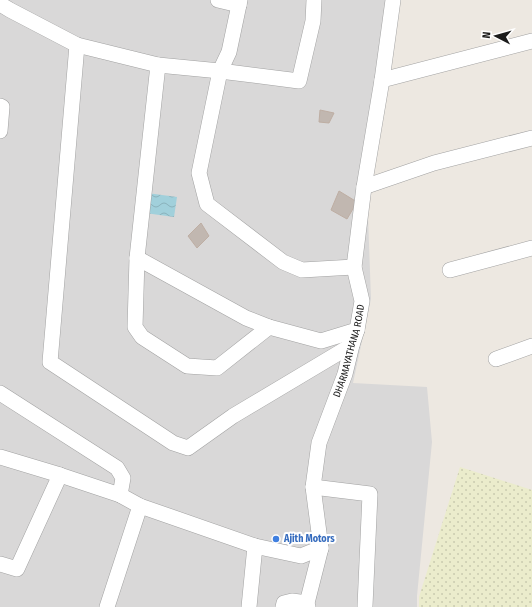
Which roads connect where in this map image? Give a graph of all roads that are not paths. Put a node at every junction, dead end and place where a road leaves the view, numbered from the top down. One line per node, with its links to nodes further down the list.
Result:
1 (218, 0): 4 (street)
2 (314, 0): 9 (street)
3 (393, 0): 10 (street, DHARMAYATHANA ROAD)
4 (240, 3): 9 (street)
5 (9, 5): 7 (street)
6 (532, 41): 10 (street)
7 (77, 45): 8 (street); 21 (street)
8 (158, 65): 9 (street); 16 (street)
9 (220, 70): 17 (street)
10 (382, 80): 14 (street, DHARMAYATHANA ROAD)
11 (0, 106): 12 (street)
12 (0, 130)
13 (532, 138): 14 (street)
14 (364, 187): 17 (street, DHARMAYATHANA ROAD)
15 (532, 248): 18 (street)
16 (137, 258): 19 (street); 19 (street)
17 (354, 267): 20 (street, DHARMAYATHANA ROAD)
18 (450, 270)
19 (270, 327): 20 (street)
20 (357, 330): 21 (street, DHARMAYATHANA ROAD)
21 (352, 345): 27 (street, DHARMAYATHANA ROAD)
22 (532, 346): 23 (street)
23 (496, 360)
24 (0, 393): 28 (street)
25 (0, 457): 26 (street)
26 (60, 475): 28 (street); 32 (street)
27 (313, 487): 31 (street, DHARMAYATHANA ROAD); 34 (street)
28 (120, 494): 29 (street)
29 (140, 506): 30 (street); 35 (street)
30 (256, 546): 31 (street); 36 (street)
31 (321, 548): 33 (street)
32 (0, 564)
33 (308, 605): 37 (street)
34 (366, 606)
35 (107, 607)
36 (249, 607)
37 (283, 607)

